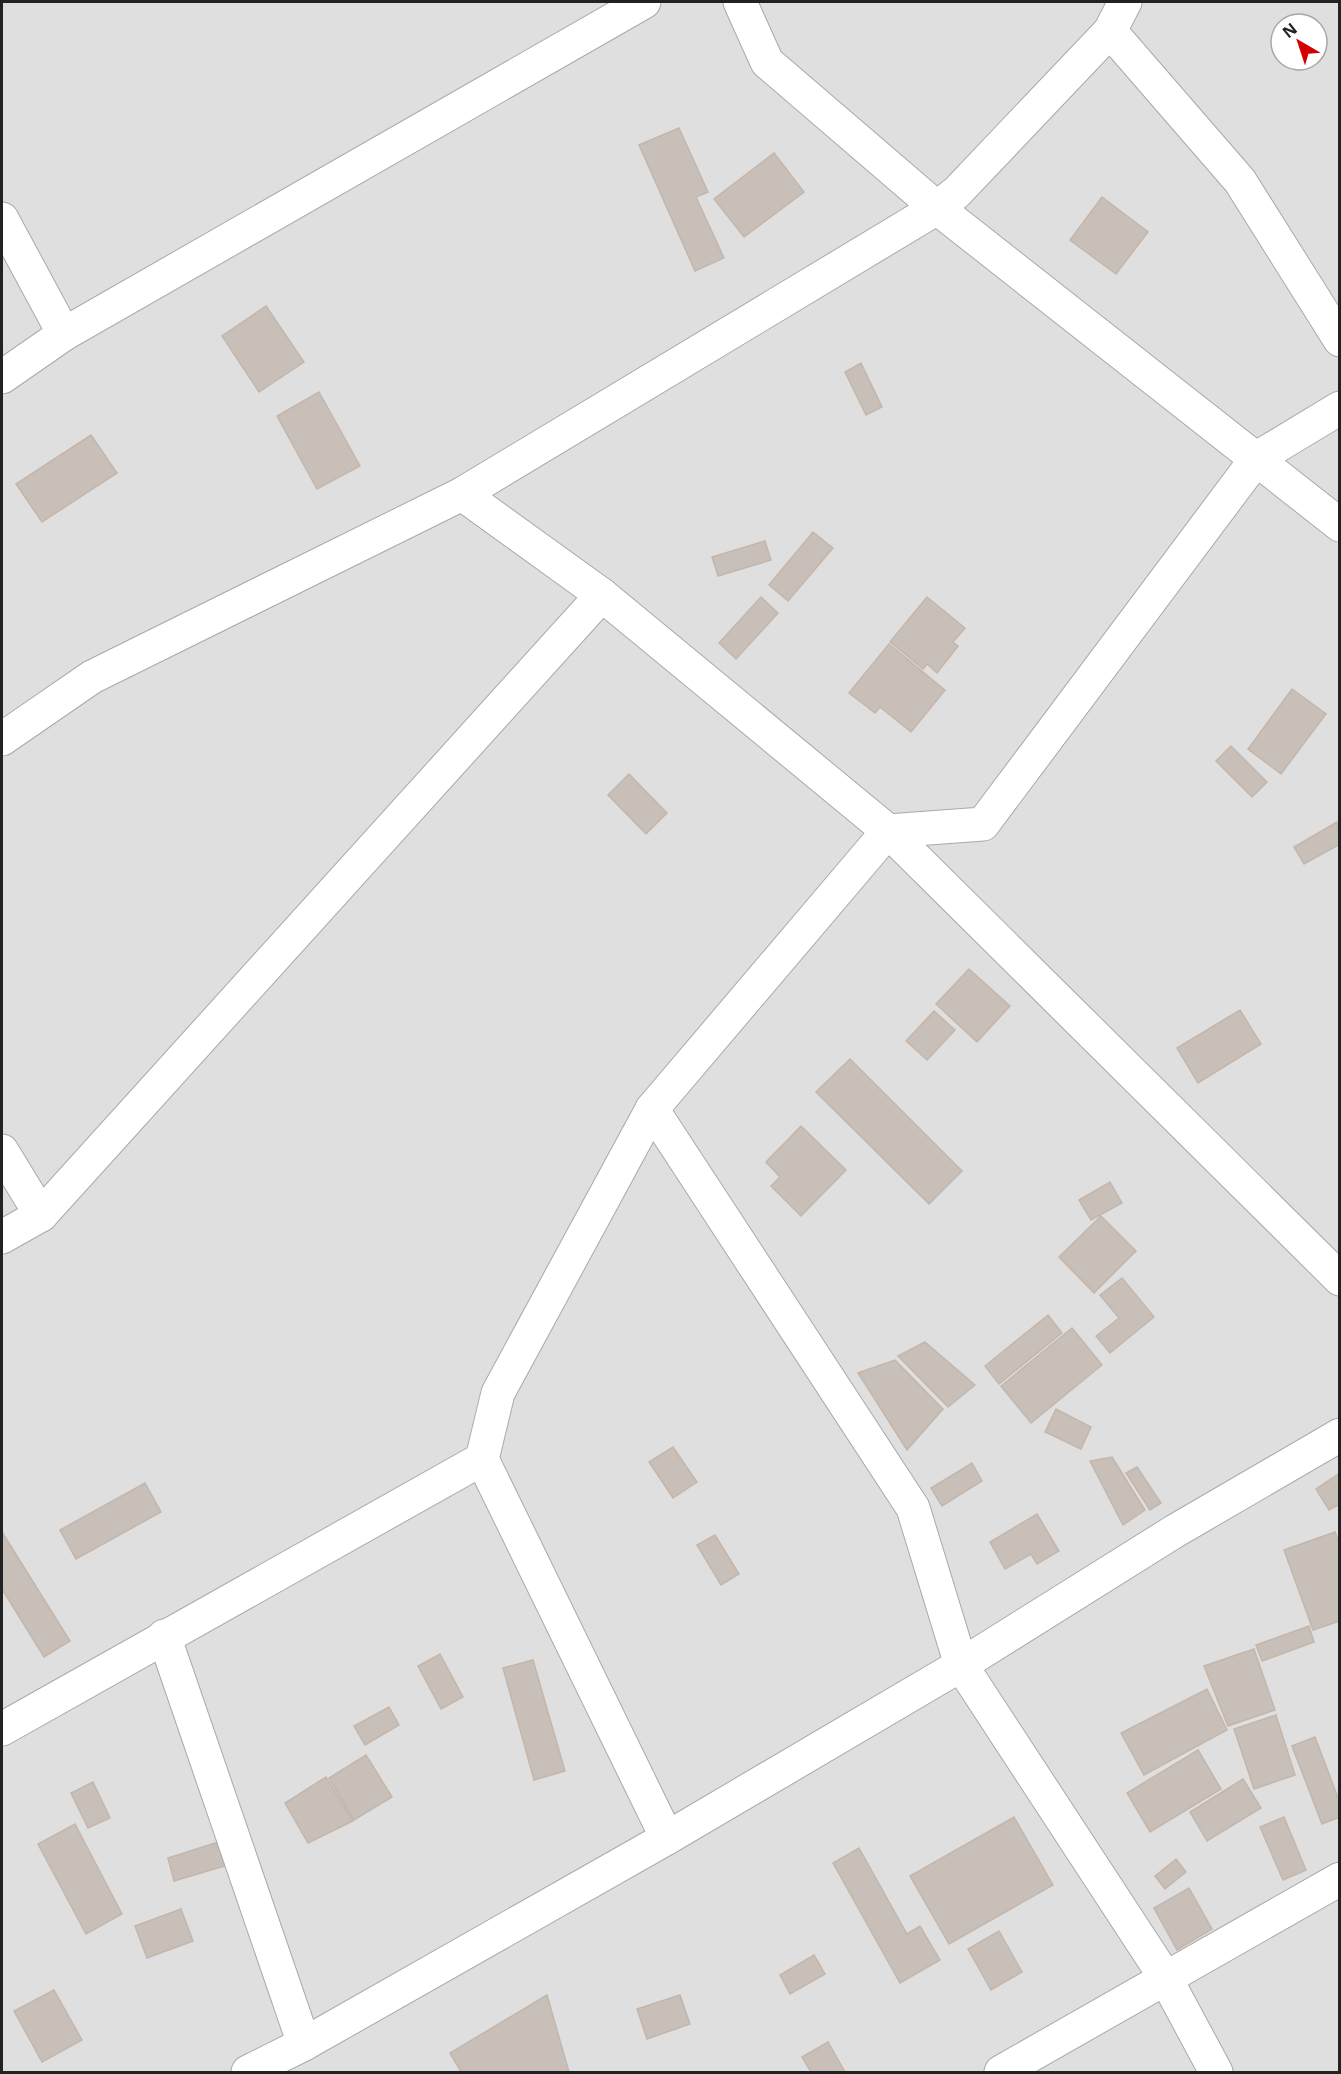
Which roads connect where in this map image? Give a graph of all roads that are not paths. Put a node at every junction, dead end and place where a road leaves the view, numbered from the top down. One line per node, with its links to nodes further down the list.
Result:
1 (644, 2): 7 (street)
2 (740, 2): 5 (street)
3 (1125, 2): 4 (street)
4 (1110, 31): 5 (street); 8 (street)
5 (937, 208): 11 (street); 12 (street)
6 (2, 219): 7 (street)
7 (64, 334): 9 (street)
8 (1340, 340)
9 (2, 377)
10 (1340, 408): 11 (street)
11 (1257, 458): 13 (street); 16 (street)
12 (462, 494): 14 (street); 15 (street)
13 (1340, 525)
14 (602, 596): 16 (street); 19 (street)
15 (2, 739)
16 (888, 831): 17 (street); 21 (street)
17 (652, 1109): 23 (street); 25 (street)
18 (2, 1151): 19 (street)
19 (41, 1215): 20 (street)
20 (2, 1238)
21 (1340, 1279)
22 (1340, 1436): 25 (street)
23 (482, 1459): 24 (street); 27 (street)
24 (164, 1636): 26 (street); 30 (street)
25 (961, 1665): 27 (street); 29 (street)
26 (2, 1729)
27 (667, 1838): 30 (street)
28 (1340, 1879): 29 (street)
29 (1166, 1977): 32 (street); 33 (street)
30 (304, 2044): 31 (street)
31 (248, 2073)
32 (1001, 2073)
33 (1216, 2073)

